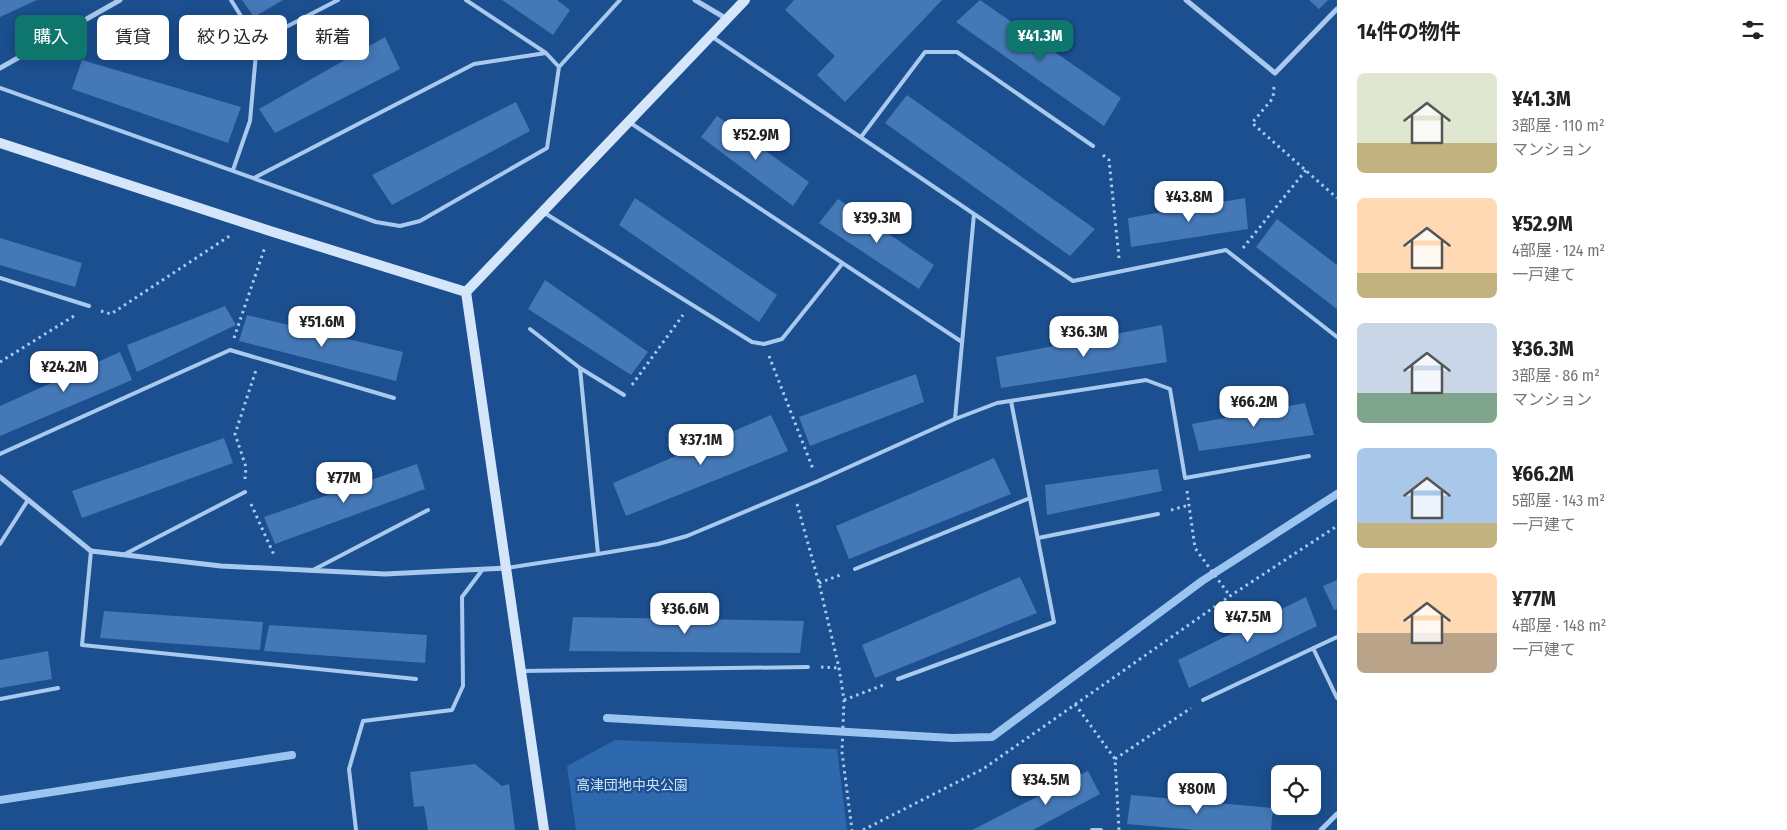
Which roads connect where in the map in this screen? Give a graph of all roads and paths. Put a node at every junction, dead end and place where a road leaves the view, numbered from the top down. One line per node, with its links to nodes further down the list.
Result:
1 (120, 0): 17 (street)
2 (231, 0): 10 (lane)
3 (338, 0): 12 (lane)
4 (466, 0): 14 (lane)
5 (620, 0): 16 (lane)
6 (695, 0): 11 (street)
7 (745, 0): 11 (street)
8 (1186, 0): 18 (street)
9 (1337, 10): 18 (street)
10 (240, 15)
11 (727, 19): 13 (street)
12 (287, 26)
13 (711, 36): 20 (street); 21 (lane)
14 (546, 53): 16 (lane); 26 (lane)
15 (255, 60): 24 (lane)
16 (560, 67): 26 (lane)
17 (0, 68)
18 (1275, 73): 25 (path)
19 (0, 88): 24 (lane)
20 (629, 122): 28 (street); 33 (lane)
21 (861, 137): 23 (lane); 29 (lane)
22 (0, 143): 30 (street)
23 (1093, 146): 34 (path)
24 (234, 170): 26 (lane)
25 (1306, 170): 27 (path); 32 (path)
26 (254, 178)
27 (1337, 198)
28 (543, 212): 36 (street); 37 (lane)
29 (974, 214): 34 (lane); 41 (lane)
30 (248, 224): 31 (street); 38 (path)
31 (270, 231): 36 (street); 43 (path)
32 (1235, 257): 34 (lane); 40 (lane)
33 (842, 264): 41 (lane); 42 (lane)
34 (1120, 272)
35 (0, 278): 38 (lane)
36 (466, 292): 69 (street)
37 (691, 304): 42 (lane); 47 (path)
38 (89, 306): 45 (path)
39 (530, 329): 46 (lane)
40 (1337, 337)
41 (962, 342): 50 (lane)
42 (764, 344): 55 (path)
43 (230, 350): 44 (lane); 51 (lane)
44 (259, 359): 48 (lane); 57 (path)
45 (0, 362)
46 (580, 368): 47 (lane); 68 (lane)
47 (624, 395)
48 (394, 398)
49 (1011, 400): 50 (lane); 54 (lane); 58 (lane)
50 (955, 419): 55 (lane)
51 (0, 454)
52 (1309, 456): 54 (lane)
53 (0, 477): 59 (street)
54 (1185, 478): 60 (path)
55 (818, 481): 56 (lane)
56 (794, 491): 68 (lane); 74 (path)
57 (245, 492): 67 (lane); 70 (path)
58 (1030, 498): 64 (lane); 72 (lane)
59 (28, 500): 65 (lane); 66 (street)
60 (1189, 505): 62 (path); 75 (path)
61 (428, 510): 73 (lane)
62 (1158, 514): 64 (lane)
63 (1337, 526): 75 (path)
64 (1038, 538): 80 (lane)
65 (0, 544)
66 (91, 551): 67 (street); 81 (lane)
67 (125, 554): 70 (street)
68 (598, 554): 69 (lane)
69 (507, 568): 71 (street); 79 (street)
70 (281, 569): 73 (street)
71 (483, 569): 73 (street); 90 (lane)
72 (856, 569): 74 (path)
73 (310, 571)
74 (819, 583): 85 (path)
75 (1230, 596): 87 (path)
76 (1337, 637): 77 (lane)
77 (1313, 648): 83 (lane); 86 (lane)
78 (808, 667): 79 (lane)
79 (522, 671): 91 (street)
80 (898, 679): 85 (path)
81 (416, 680)
82 (58, 688): 84 (lane)
83 (1337, 698)
84 (0, 699)
85 (844, 700): 92 (path)
86 (1203, 700): 88 (path)
87 (1075, 704): 88 (path); 93 (path)
88 (1115, 759): 96 (path)
89 (1337, 814): 97 (street)
90 (356, 830)
91 (544, 830)
92 (852, 830)
93 (863, 830)
94 (1092, 830): 95 (lane)
95 (1101, 830)
96 (1119, 830)
97 (1321, 830)

